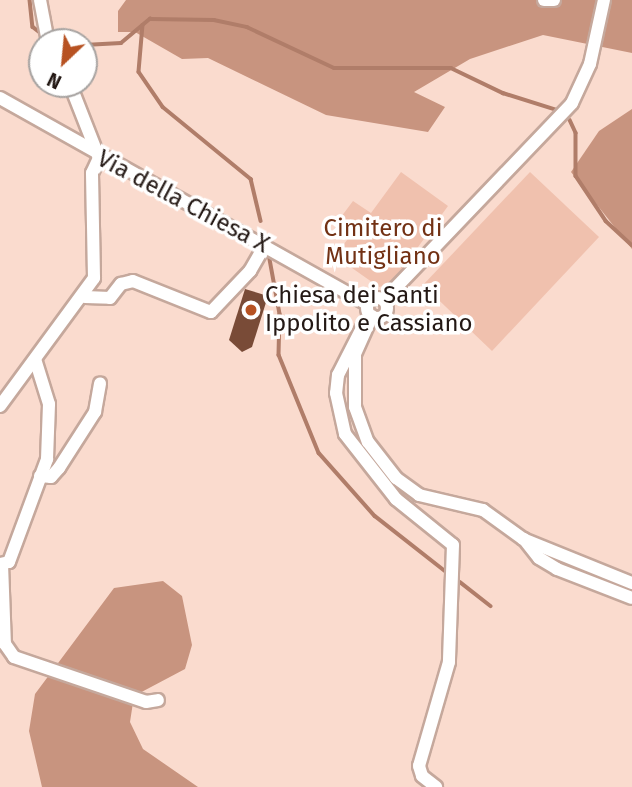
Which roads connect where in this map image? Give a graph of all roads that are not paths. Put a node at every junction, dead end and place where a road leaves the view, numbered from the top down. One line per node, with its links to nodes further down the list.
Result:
1 (40, 0): 5 (street)
2 (544, 0): 3 (street)
3 (554, 0)
4 (604, 0): 11 (street)
5 (45, 28)
6 (0, 98): 8 (street, Via della Chiesa X)
7 (75, 98): 8 (street)
8 (99, 158): 9 (street, Via della Chiesa X); 10 (street)
9 (265, 245): 10 (street); 11 (street, Via della Chiesa X)
10 (85, 297): 12 (street)
11 (367, 316): 16 (street); 21 (street)
12 (35, 359): 14 (street); 15 (street)
13 (100, 383): 15 (street)
14 (0, 405)
15 (40, 476): 17 (street)
16 (523, 539): 18 (street); 19 (street)
17 (1, 564): 20 (street)
18 (632, 583)
19 (632, 598)
20 (158, 700)
21 (436, 787)

